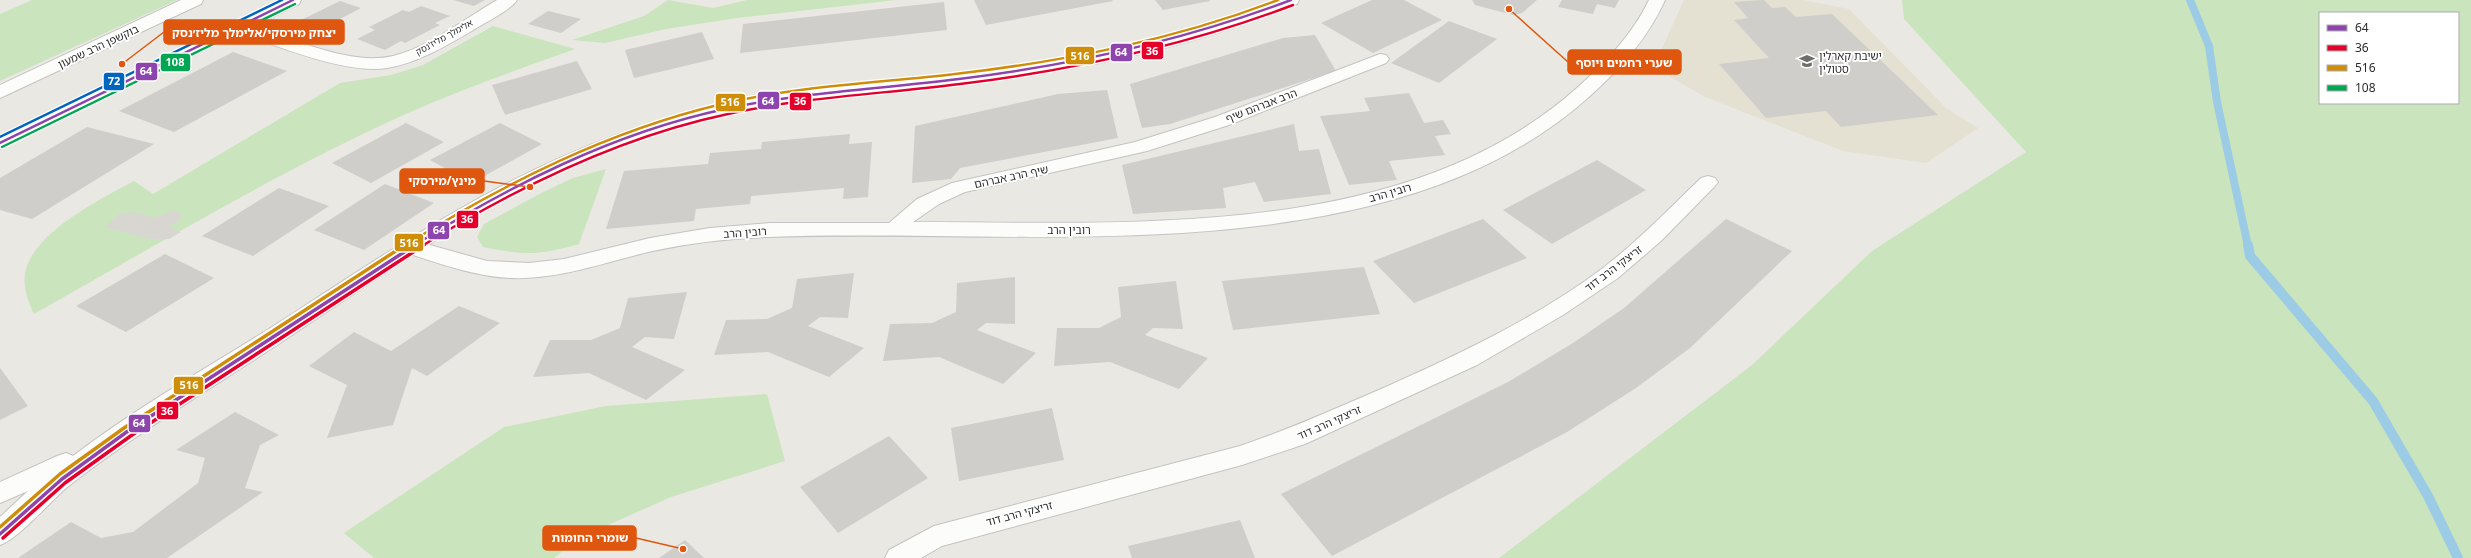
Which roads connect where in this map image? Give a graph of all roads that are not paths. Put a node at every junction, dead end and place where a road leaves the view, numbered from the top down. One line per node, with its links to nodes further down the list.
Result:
1 (195, 0): 8 (street, בוקשפן הרב שמעון)
2 (293, 0): 6 (street)
3 (509, 0): 6 (street, אלימלך מליז'נסק)
4 (1291, 0): 13 (street)
5 (1657, 0): 12 (street, רובין הרב)
6 (237, 27): 9 (street)
7 (1380, 59): 10 (street, הרב אברהם שיף)
8 (0, 92)
9 (0, 143)
10 (1140, 147): 12 (street, שיף הרב אברהם)
11 (1708, 182): 17 (street, זריצקי הרב דוד)
12 (894, 229): 13 (street, רובין הרב)
13 (412, 247): 14 (street)
14 (136, 426): 15 (street); 16 (street)
15 (0, 493)
16 (0, 534)
17 (899, 558)

